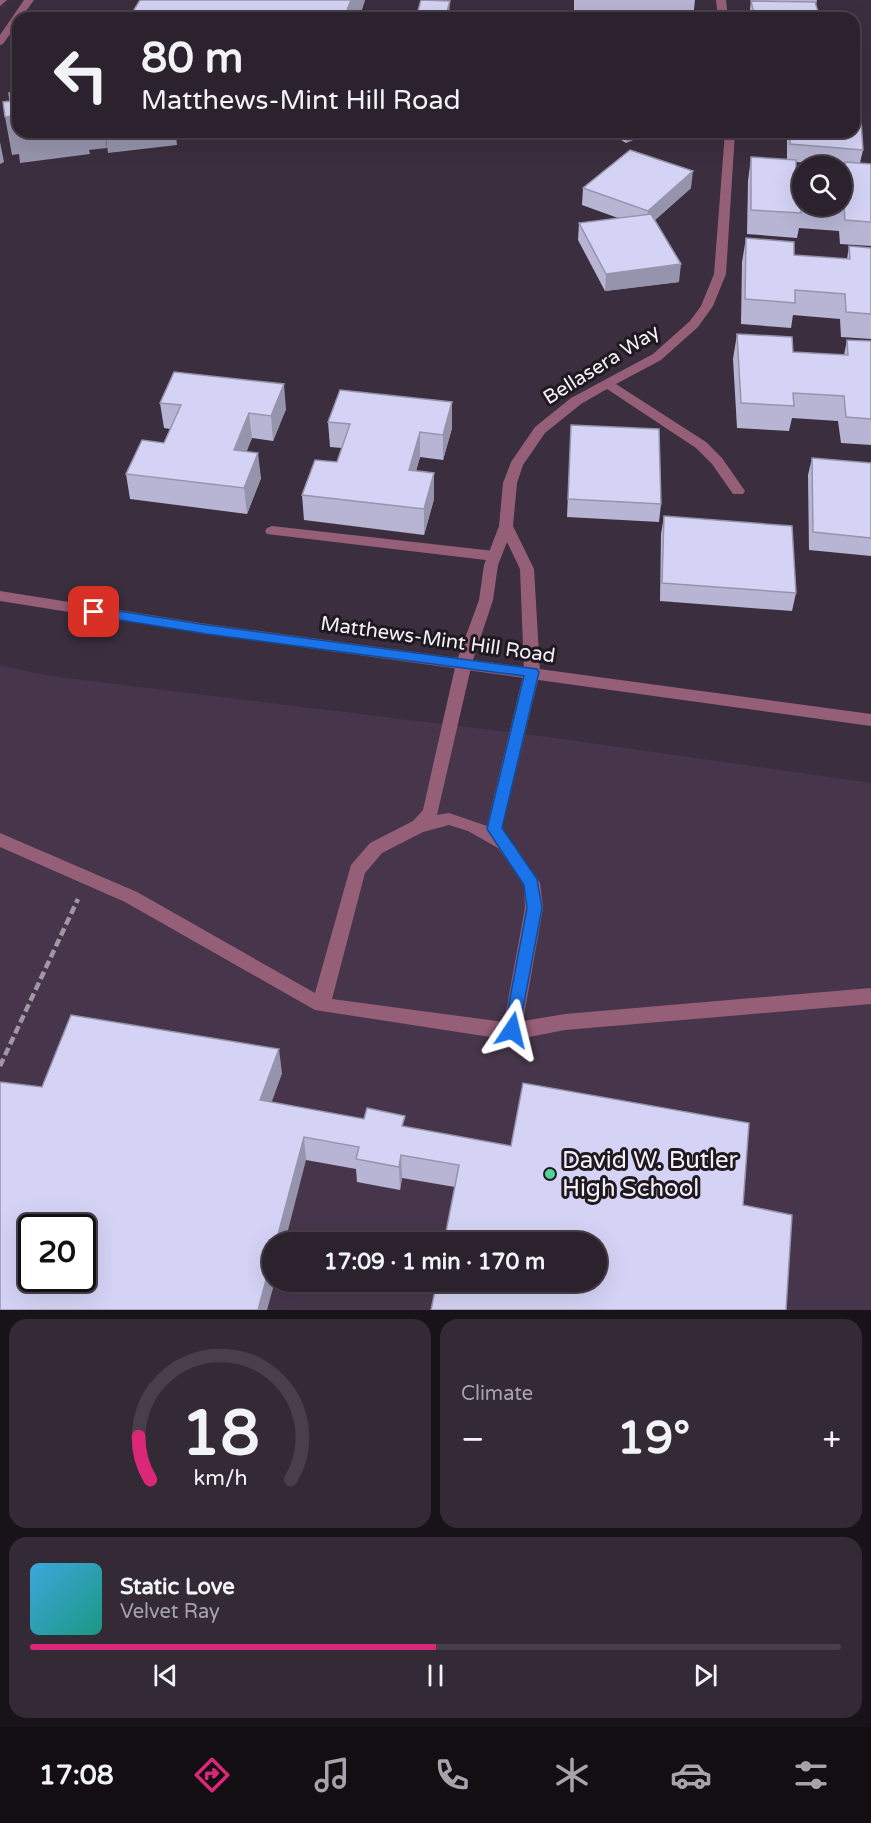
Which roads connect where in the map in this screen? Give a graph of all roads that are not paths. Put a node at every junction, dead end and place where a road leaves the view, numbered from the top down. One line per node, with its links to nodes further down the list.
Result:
1 (12, 25): 2 (street)
2 (0, 42)
3 (730, 138): 4 (street, Bellasera Way)
4 (607, 384): 5 (street); 6 (street, Bellasera Way)
5 (738, 490)
6 (506, 526): 8 (street, Bellasera Way); 11 (street)
7 (272, 531): 8 (street)
8 (494, 556): 10 (street, Bellasera Way)
9 (0, 596): 10 (street, Matthews-Mint Hill Road)
10 (464, 663): 11 (street, Matthews-Mint Hill Road); 13 (street, Bellasera Way)
11 (532, 672): 12 (street, Matthews-Mint Hill Road); 15 (street)
12 (871, 720)
13 (419, 826): 15 (street); 17 (street)
14 (0, 840): 17 (street)
15 (503, 844): 18 (street)
16 (871, 996): 18 (street)
17 (321, 1005): 18 (street)
18 (512, 1030)

